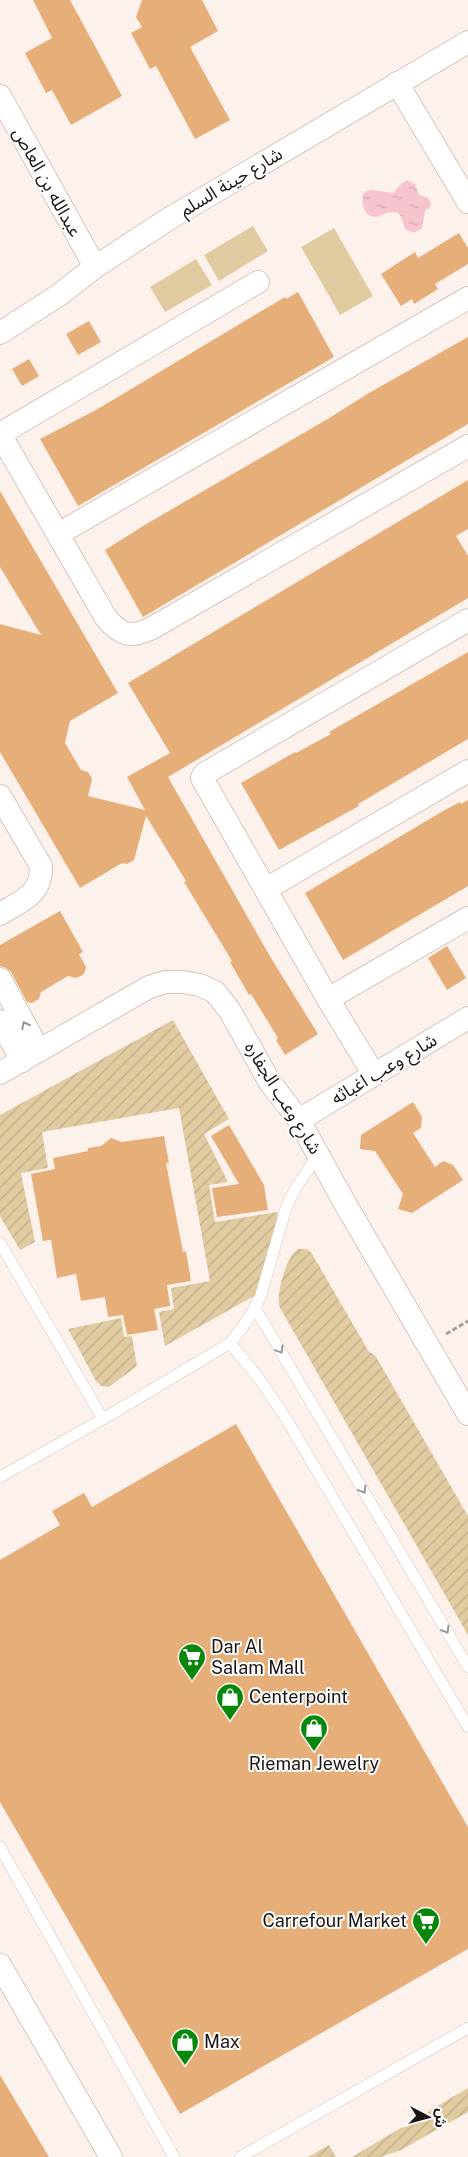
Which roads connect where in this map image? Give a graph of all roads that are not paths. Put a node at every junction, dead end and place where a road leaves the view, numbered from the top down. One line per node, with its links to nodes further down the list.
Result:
1 (468, 42): 2 (street, شارع حينة السلم)
2 (397, 83): 4 (street); 5 (street, شارع حينة السلم)
3 (0, 96): 5 (street, عبدالله بن العاص)
4 (468, 202)
5 (95, 268): 8 (street, شارع حينة السلم)
6 (258, 282): 9 (street)
7 (468, 298): 11 (street)
8 (0, 333)
9 (0, 434): 11 (street)
10 (468, 446): 11 (street)
11 (58, 534)
12 (468, 620): 15 (street)
13 (468, 771): 15 (street)
14 (0, 796): 16 (street)
15 (266, 889): 19 (street)
16 (0, 914)
17 (468, 918): 19 (street)
18 (0, 979): 22 (street, one-way to 18)
19 (328, 999): 24 (street)
20 (468, 1018): 24 (street, شارع وعب اغباثه)
21 (0, 1021): 22 (street)
22 (30, 1056): 23 (street, شارع وعب الجفاره); 25 (street, شارع وعب الجفاره)
23 (0, 1073)
24 (374, 1075): 25 (street, شارع وعب اغباثه)
25 (299, 1120): 26 (street, شارع وعب الجفاره)
26 (318, 1155): 28 (lane); 30 (street, شارع وعب الجفاره)
27 (0, 1243): 31 (lane)
28 (255, 1308): 29 (lane); 33 (lane, one-way to 33)
29 (230, 1342): 31 (lane); 34 (lane)
30 (468, 1414)
31 (103, 1419): 32 (lane)
32 (0, 1477)
33 (468, 1667)
34 (468, 1727)
35 (0, 1847): 39 (lane)
36 (0, 1965): 38 (street)
37 (468, 2028): 40 (lane)
38 (111, 2157)
39 (174, 2157)
40 (240, 2157)

